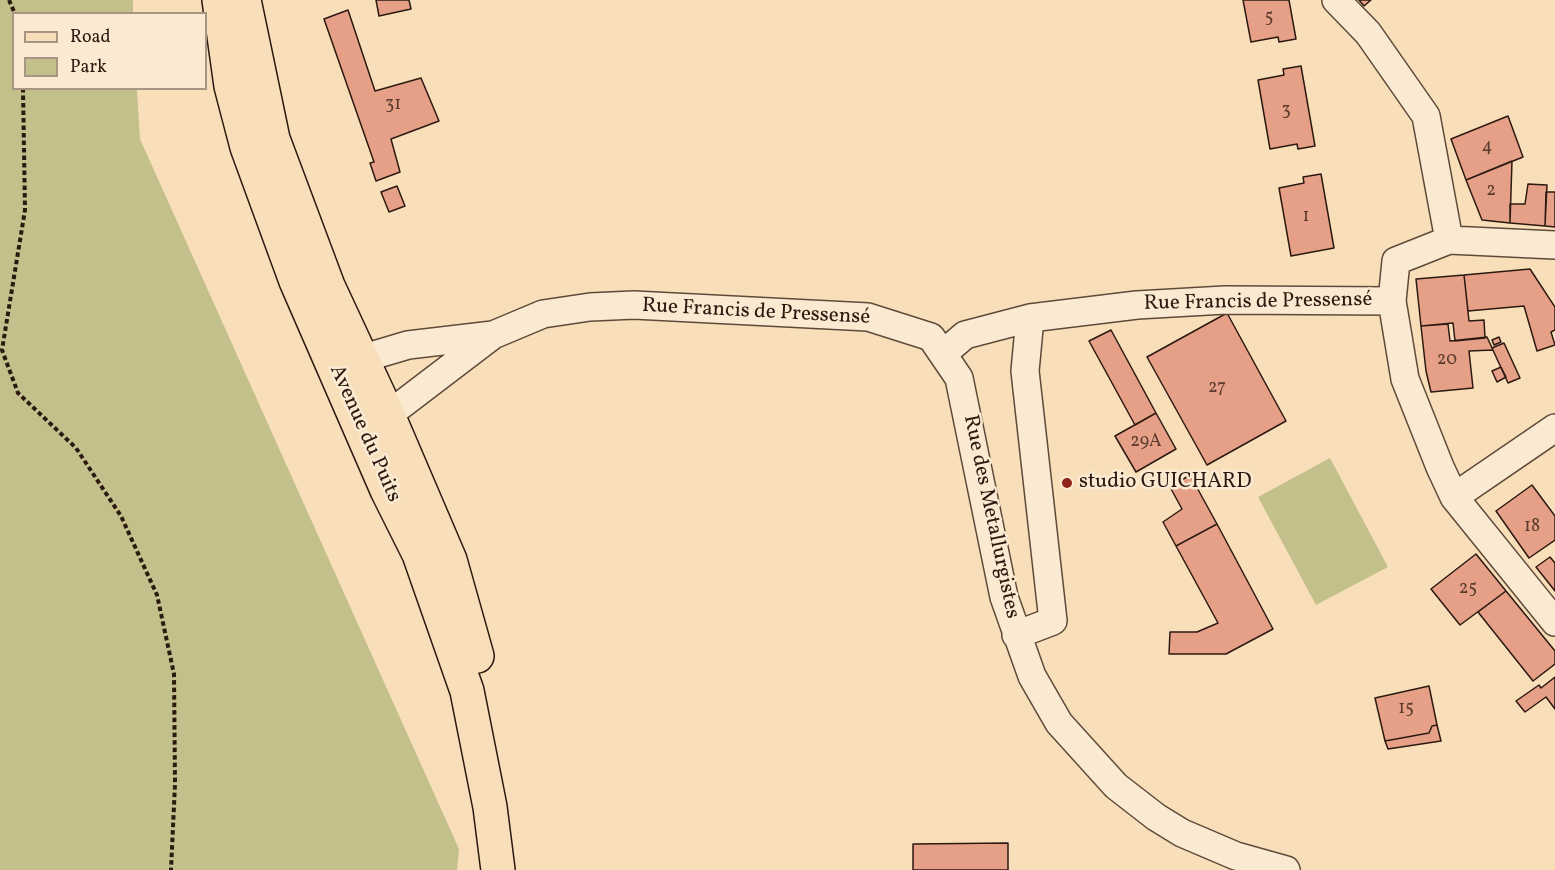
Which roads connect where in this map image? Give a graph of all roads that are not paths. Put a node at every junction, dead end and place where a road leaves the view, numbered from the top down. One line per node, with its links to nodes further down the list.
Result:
1 (219, 0): 10 (main road, Avenue du Puits)
2 (244, 0): 10 (main road, Avenue du Puits)
3 (1336, 0): 4 (street)
4 (1449, 240): 5 (street); 6 (street)
5 (1555, 245)
6 (1392, 301): 7 (street, Rue Francis de Pressensé); 13 (street, Rue Francis de Pressensé)
7 (1030, 318): 9 (street, Rue Francis de Pressensé); 15 (street)
8 (493, 335): 9 (street, Rue Francis de Pressensé); 10 (street); 11 (street)
9 (944, 353): 15 (street, Rue des Metallurgistes)
10 (348, 363): 11 (main road, Avenue du Puits)
11 (374, 422): 16 (main road, Avenue du Puits); 17 (main road, Avenue du Puits)
12 (1555, 428): 13 (street)
13 (1454, 497): 14 (street, Rue Francis de Pressensé)
14 (1555, 622)
15 (1016, 635): 18 (street, Rue des Metallurgistes)
16 (498, 870)
17 (516, 870)
18 (1286, 870)

